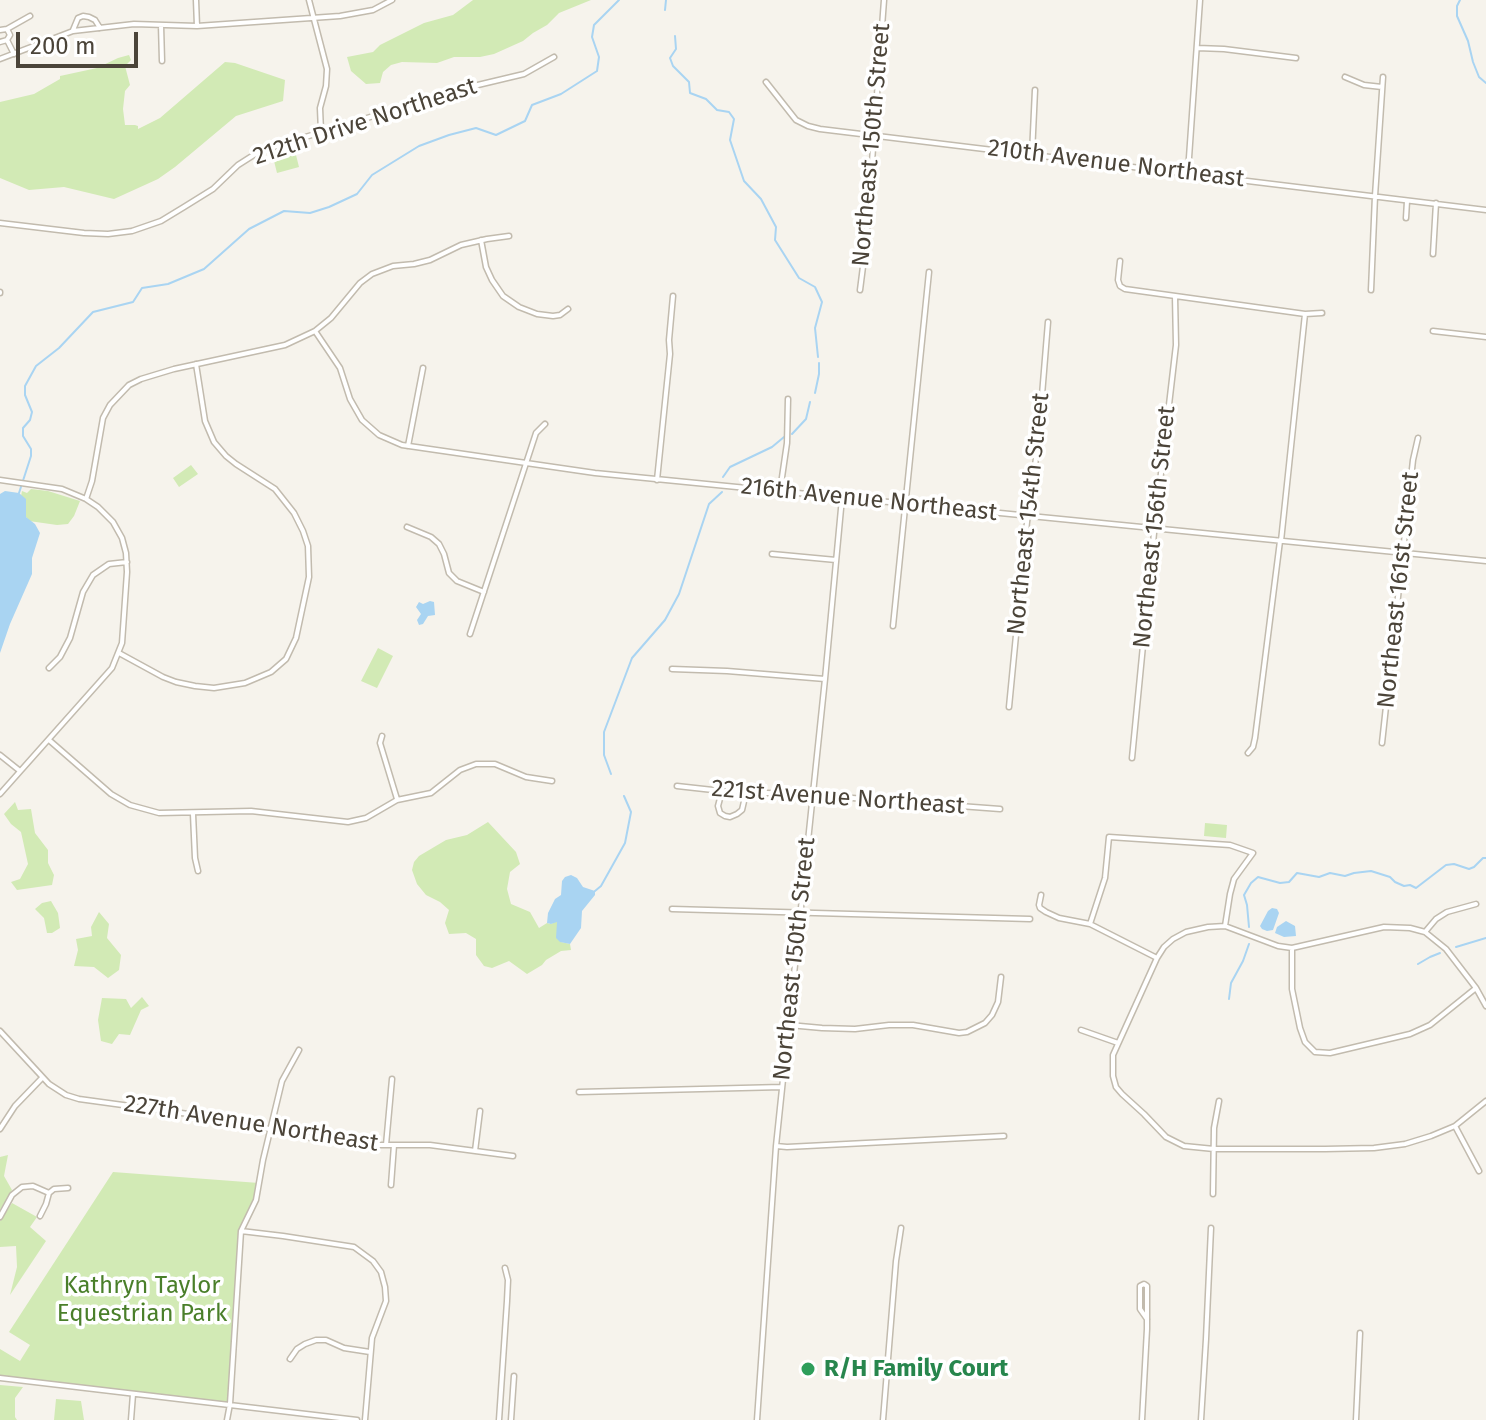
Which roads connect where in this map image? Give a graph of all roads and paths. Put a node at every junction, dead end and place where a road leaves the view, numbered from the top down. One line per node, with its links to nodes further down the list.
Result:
1 (196, 0): 9 (street)
2 (309, 0): 7 (street)
3 (392, 0): 7 (street)
4 (884, 0): 29 (street, Northeast 150th Street)
5 (1200, 0): 16 (street)
6 (30, 16): 11 (street)
7 (314, 18): 9 (street); 28 (street)
8 (161, 25): 9 (street); 10 (street); 22 (street)
9 (197, 26)
10 (100, 28): 13 (street); 13 (street)
11 (7, 29): 12 (street); 14 (street)
12 (0, 30)
13 (73, 31): 18 (street)
14 (7, 40): 15 (street); 18 (street)
15 (0, 42)
16 (1197, 48): 21 (street); 31 (street)
17 (0, 51): 20 (street)
18 (14, 54): 20 (street)
19 (554, 57): 28 (street, 212th Drive Northeast)
20 (1, 58)
21 (1296, 58)
22 (162, 61)
23 (1345, 77): 26 (street)
24 (1383, 77): 26 (street)
25 (766, 82): 29 (street, 210th Avenue Northeast)
26 (1382, 87): 32 (street)
27 (1035, 90): 30 (street)
28 (321, 132): 37 (street, 212th Drive Northeast)
29 (873, 134): 30 (street, 210th Avenue Northeast); 43 (street, Northeast 150th Street)
30 (1032, 154): 31 (street, 210th Avenue Northeast)
31 (1188, 172): 32 (street, 210th Avenue Northeast)
32 (1375, 196): 33 (street, 210th Avenue Northeast); 44 (street)
33 (1407, 201): 34 (street, 210th Avenue Northeast); 36 (street)
34 (1436, 203): 35 (street, 210th Avenue Northeast); 40 (street)
35 (1486, 210)
36 (1406, 218)
37 (0, 223)
38 (509, 236): 39 (street)
39 (481, 240): 47 (street); 51 (street)
40 (1433, 254)
41 (1120, 261): 46 (street)
42 (929, 272): 66 (street)
43 (860, 290)
44 (1371, 290)
45 (673, 296): 62 (street)
46 (1175, 296): 49 (street); 69 (street, Northeast 156th Street)
47 (568, 309)
48 (1322, 313): 49 (street)
49 (1305, 314): 70 (street)
50 (1048, 322): 67 (street, Northeast 154th Street)
51 (315, 331): 54 (street); 59 (street, 216th Avenue Northeast)
52 (1433, 331): 53 (street)
53 (1486, 337)
54 (196, 364): 65 (street); 79 (street)
55 (423, 368): 59 (street)
56 (788, 399): 63 (street)
57 (545, 424): 60 (street)
58 (1418, 438): 71 (street, Northeast 161st Street)
59 (408, 446): 60 (street, 216th Avenue Northeast)
60 (526, 463): 62 (street, 216th Avenue Northeast); 76 (street)
61 (0, 480): 65 (street)
62 (657, 480): 63 (street, 216th Avenue Northeast)
63 (780, 491): 64 (street, 216th Avenue Northeast)
64 (842, 498): 66 (street, 216th Avenue Northeast); 73 (street, Northeast 150th Street)
65 (86, 499): 75 (street)
66 (905, 504): 67 (street, 216th Avenue Northeast); 77 (street)
67 (1029, 516): 69 (street, 216th Avenue Northeast); 83 (street, Northeast 154th Street)
68 (407, 527): 76 (street)
69 (1155, 528): 70 (street, 216th Avenue Northeast); 89 (street, Northeast 156th Street)
70 (1281, 541): 71 (street, 216th Avenue Northeast); 87 (street)
71 (1404, 552): 74 (street, 216th Avenue Northeast); 86 (street, Northeast 161st Street)
72 (772, 554): 73 (street)
73 (836, 560): 82 (street, Northeast 150th Street)
74 (1486, 561)
75 (127, 562): 79 (street); 80 (street)
76 (484, 592): 78 (street)
77 (893, 626)
78 (470, 634)
79 (119, 653): 85 (street)
80 (49, 668)
81 (672, 669): 82 (street)
82 (825, 679): 96 (street, Northeast 150th Street)
83 (1009, 707)
84 (382, 736): 97 (street)
85 (49, 740): 90 (street); 99 (street)
86 (1382, 743)
87 (1248, 753)
88 (0, 755): 90 (street)
89 (1132, 758)
90 (20, 772): 95 (street)
91 (552, 781): 97 (street)
92 (677, 786): 93 (street, 221st Avenue Northeast)
93 (722, 791): 94 (street, 221st Avenue Northeast); 94 (street)
94 (750, 792): 96 (street, 221st Avenue Northeast)
95 (0, 794)
96 (812, 795): 98 (street, 221st Avenue Northeast); 104 (street, Northeast 150th Street)
97 (397, 800): 99 (street)
98 (1000, 809)
99 (193, 814): 100 (street)
100 (198, 871)
101 (1041, 895): 106 (street)
102 (1476, 904): 108 (street)
103 (672, 909): 104 (street)
104 (800, 913): 105 (street); 114 (street, Northeast 150th Street)
105 (1030, 919)
106 (1090, 924): 107 (street); 110 (street)
107 (1225, 926): 109 (street); 110 (street)
108 (1425, 932): 109 (street); 112 (street)
109 (1292, 948): 112 (street)
110 (1157, 958): 117 (street)
111 (1001, 977): 114 (street)
112 (1476, 988): 113 (street)
113 (1486, 1006)
114 (789, 1025): 121 (street, Northeast 150th Street)
115 (1081, 1030): 117 (street)
116 (0, 1031): 119 (street, 227th Avenue Northeast)
117 (1118, 1043): 133 (street)
118 (299, 1050): 128 (street)
119 (42, 1078): 127 (street); 128 (street, 227th Avenue Northeast)
120 (392, 1079): 130 (street)
121 (782, 1087): 122 (street); 132 (street, Northeast 150th Street)
122 (579, 1092)
123 (1219, 1101): 133 (street)
124 (1486, 1101): 126 (street)
125 (480, 1111): 134 (street)
126 (1455, 1126): 133 (street); 136 (street)
127 (0, 1129)
128 (269, 1129): 130 (street, 227th Avenue Northeast); 145 (street)
129 (1004, 1136): 132 (street)
130 (386, 1145): 131 (street, 227th Avenue Northeast)
131 (394, 1145): 134 (street, 227th Avenue Northeast); 137 (street)
132 (776, 1146): 161 (street, Northeast 150th Street)
133 (1214, 1149): 140 (street)
134 (475, 1151): 135 (street, 227th Avenue Northeast)
135 (513, 1156)
136 (1479, 1171)
137 (391, 1185)
138 (68, 1188): 139 (street)
139 (49, 1193): 141 (street); 142 (street)
140 (1213, 1194)
141 (40, 1216)
142 (0, 1217)
143 (901, 1228): 162 (street)
144 (1211, 1228): 164 (street)
145 (241, 1231): 149 (street); 154 (street)
146 (505, 1268): 159 (street)
147 (1147, 1319): 147 (street); 163 (street)
148 (1360, 1333): 165 (street)
149 (370, 1352): 150 (street); 158 (street)
150 (290, 1359)
151 (514, 1376): 160 (street)
152 (0, 1378): 153 (street)
153 (133, 1394): 154 (street); 155 (street)
154 (230, 1404): 156 (street); 157 (street)
155 (131, 1420)
156 (227, 1420)
157 (357, 1420)
158 (365, 1420)
159 (499, 1420)
160 (511, 1420)
161 (757, 1420)
162 (883, 1420)
163 (1142, 1420)
164 (1201, 1420)
165 (1356, 1420)

